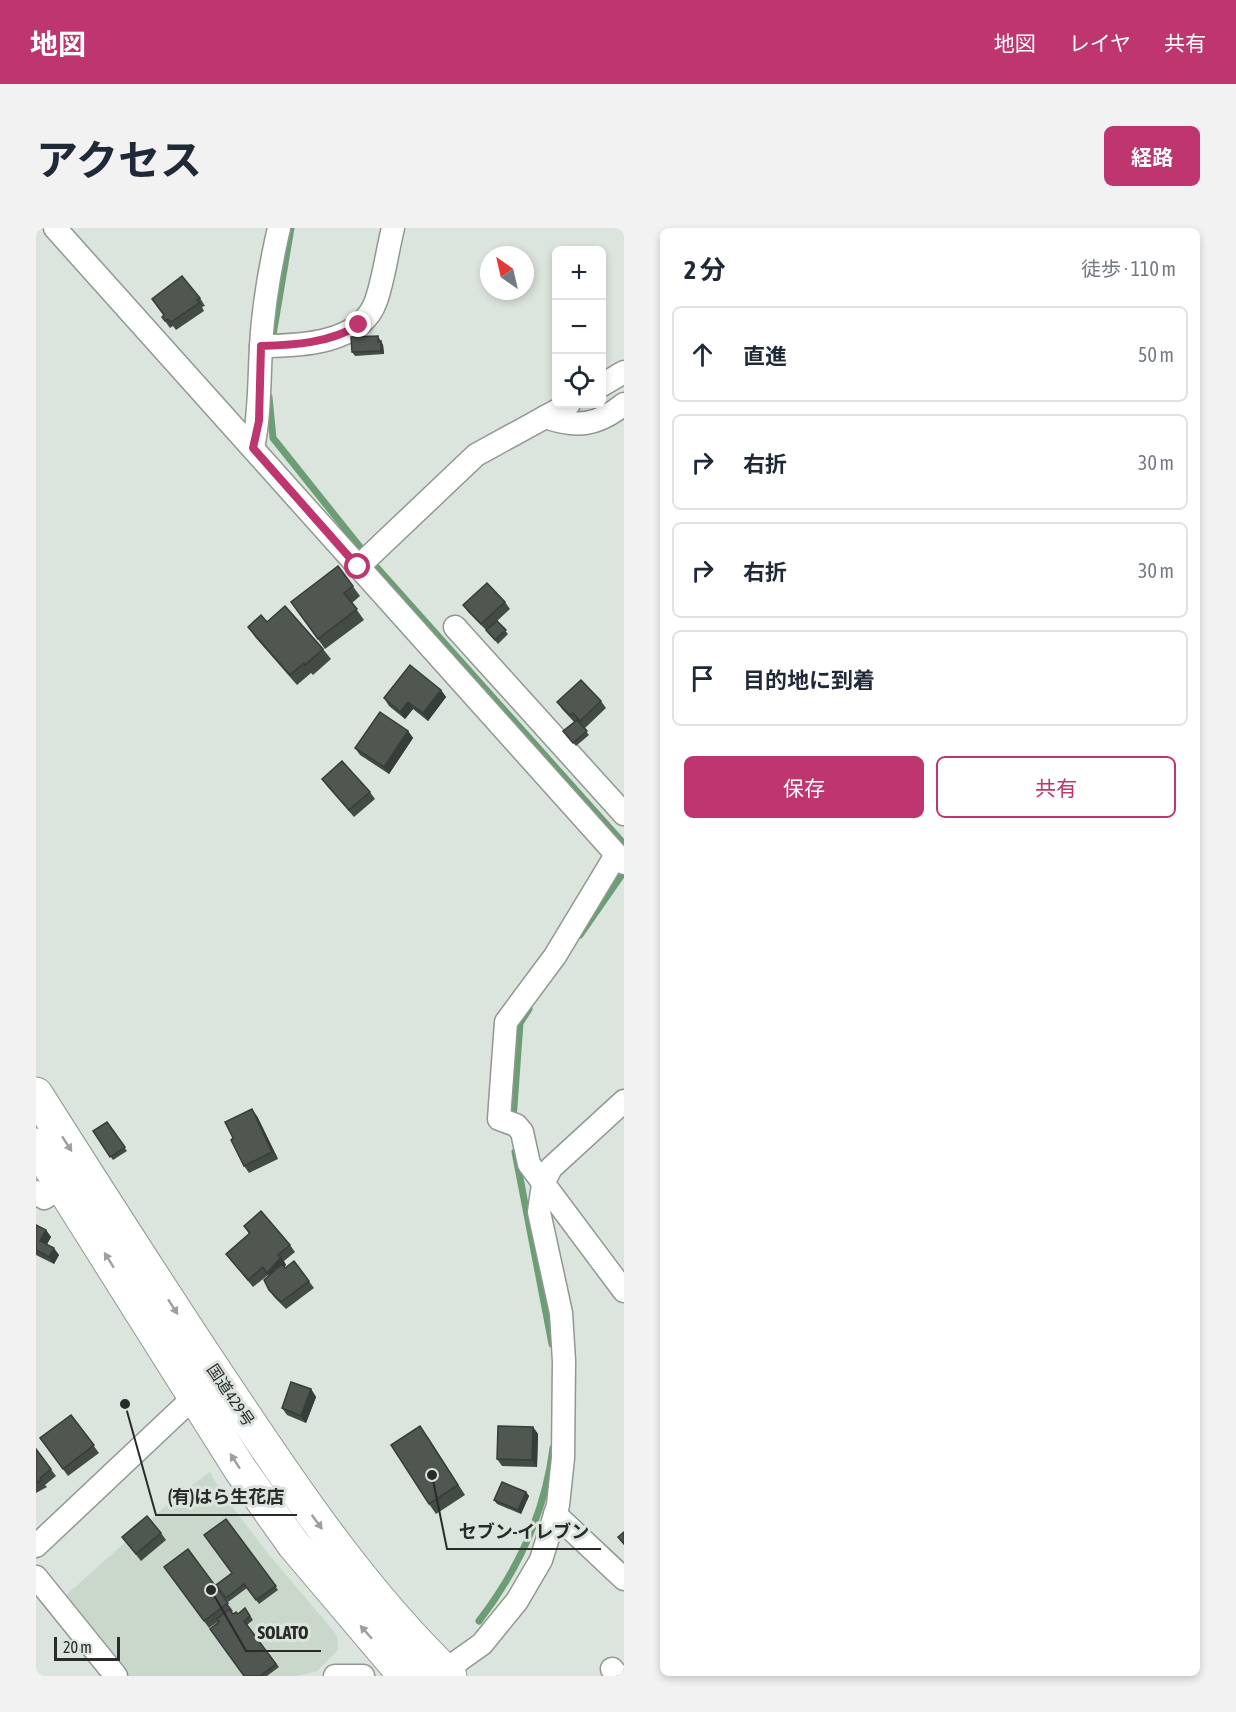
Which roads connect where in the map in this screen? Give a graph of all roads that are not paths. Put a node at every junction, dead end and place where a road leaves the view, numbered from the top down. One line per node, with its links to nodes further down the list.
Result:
1 (56, 228): 10 (street)
2 (279, 228): 4 (street)
3 (393, 228): 4 (street)
4 (271, 346): 10 (street)
5 (624, 372): 6 (street)
6 (606, 383)
7 (624, 404): 9 (street)
8 (562, 408): 9 (street)
9 (545, 417): 11 (street)
10 (253, 448): 11 (street)
11 (365, 560): 13 (street)
12 (455, 627): 13 (street)
13 (619, 840): 18 (street)
14 (36, 1094): 17 (highway, 国道429号, one-way to 17)
15 (624, 1101): 18 (street)
16 (36, 1145): 17 (highway, 国道429号)
17 (62, 1184): 20 (highway, 国道429号, one-way to 17); 25 (highway, 国道429号, one-way to 25)
18 (543, 1184): 19 (street); 21 (street)
19 (624, 1291)
20 (194, 1397): 22 (street); 29 (highway, 国道429号, one-way to 20)
21 (555, 1514): 24 (street); 25 (street)
22 (36, 1546)
23 (36, 1577): 26 (street)
24 (624, 1579)
25 (445, 1674): 30 (highway)
26 (116, 1676)
27 (335, 1676): 28 (street)
28 (363, 1676)
29 (405, 1676)
30 (412, 1676)

